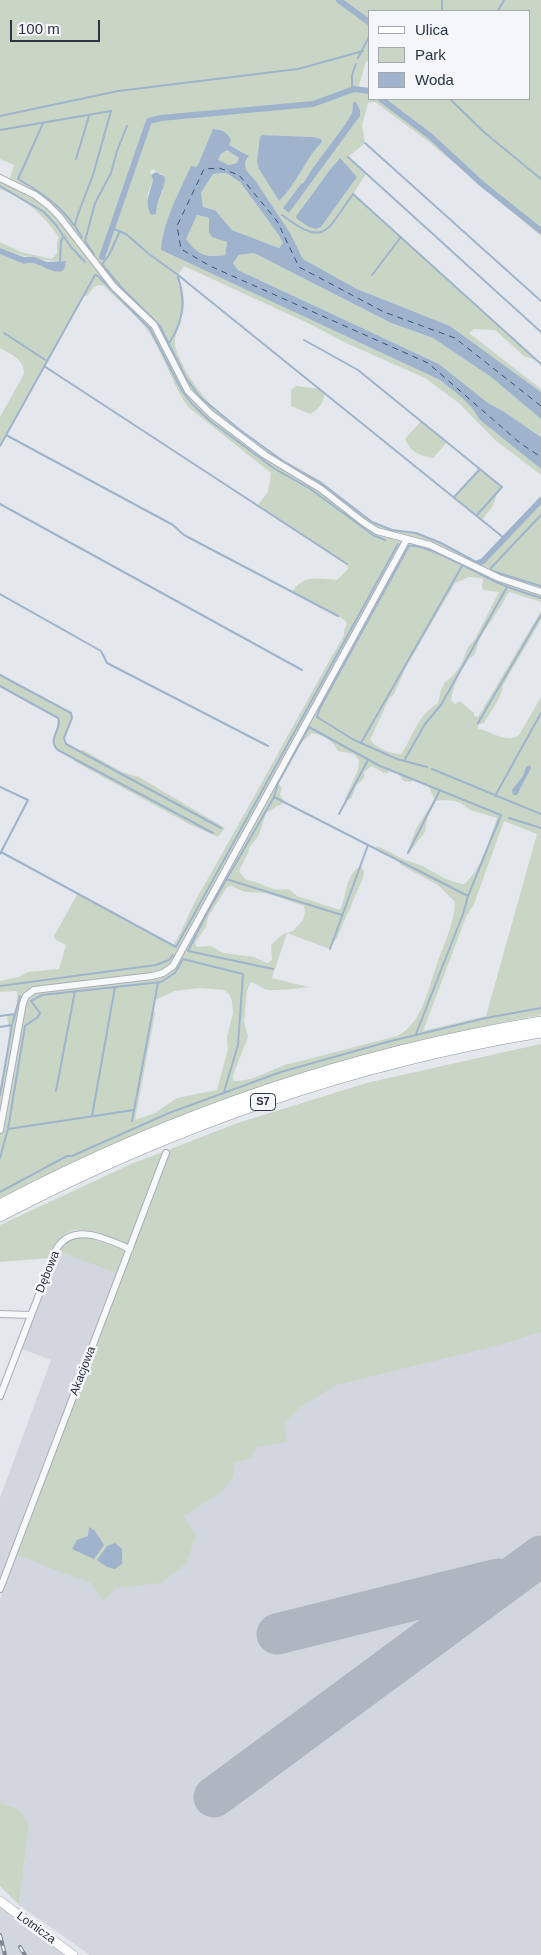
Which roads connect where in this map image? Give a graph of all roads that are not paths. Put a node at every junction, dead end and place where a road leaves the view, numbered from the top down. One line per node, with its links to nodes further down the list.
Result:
1 (0, 178): 2 (street)
2 (407, 539): 3 (street); 6 (street)
3 (541, 592)
4 (541, 1022): 8 (highway, S7)
5 (541, 1032): 9 (highway, S7)
6 (0, 1130)
7 (166, 1153): 10 (street, Akacjowa)
8 (0, 1205)
9 (0, 1216)
10 (130, 1249): 12 (street, Dębowa); 14 (street, Akacjowa)
11 (0, 1314): 12 (street)
12 (31, 1315): 13 (street, Dębowa)
13 (0, 1396)
14 (0, 1589)
15 (0, 1901): 16 (street, Lotnicza)
16 (73, 1955)

